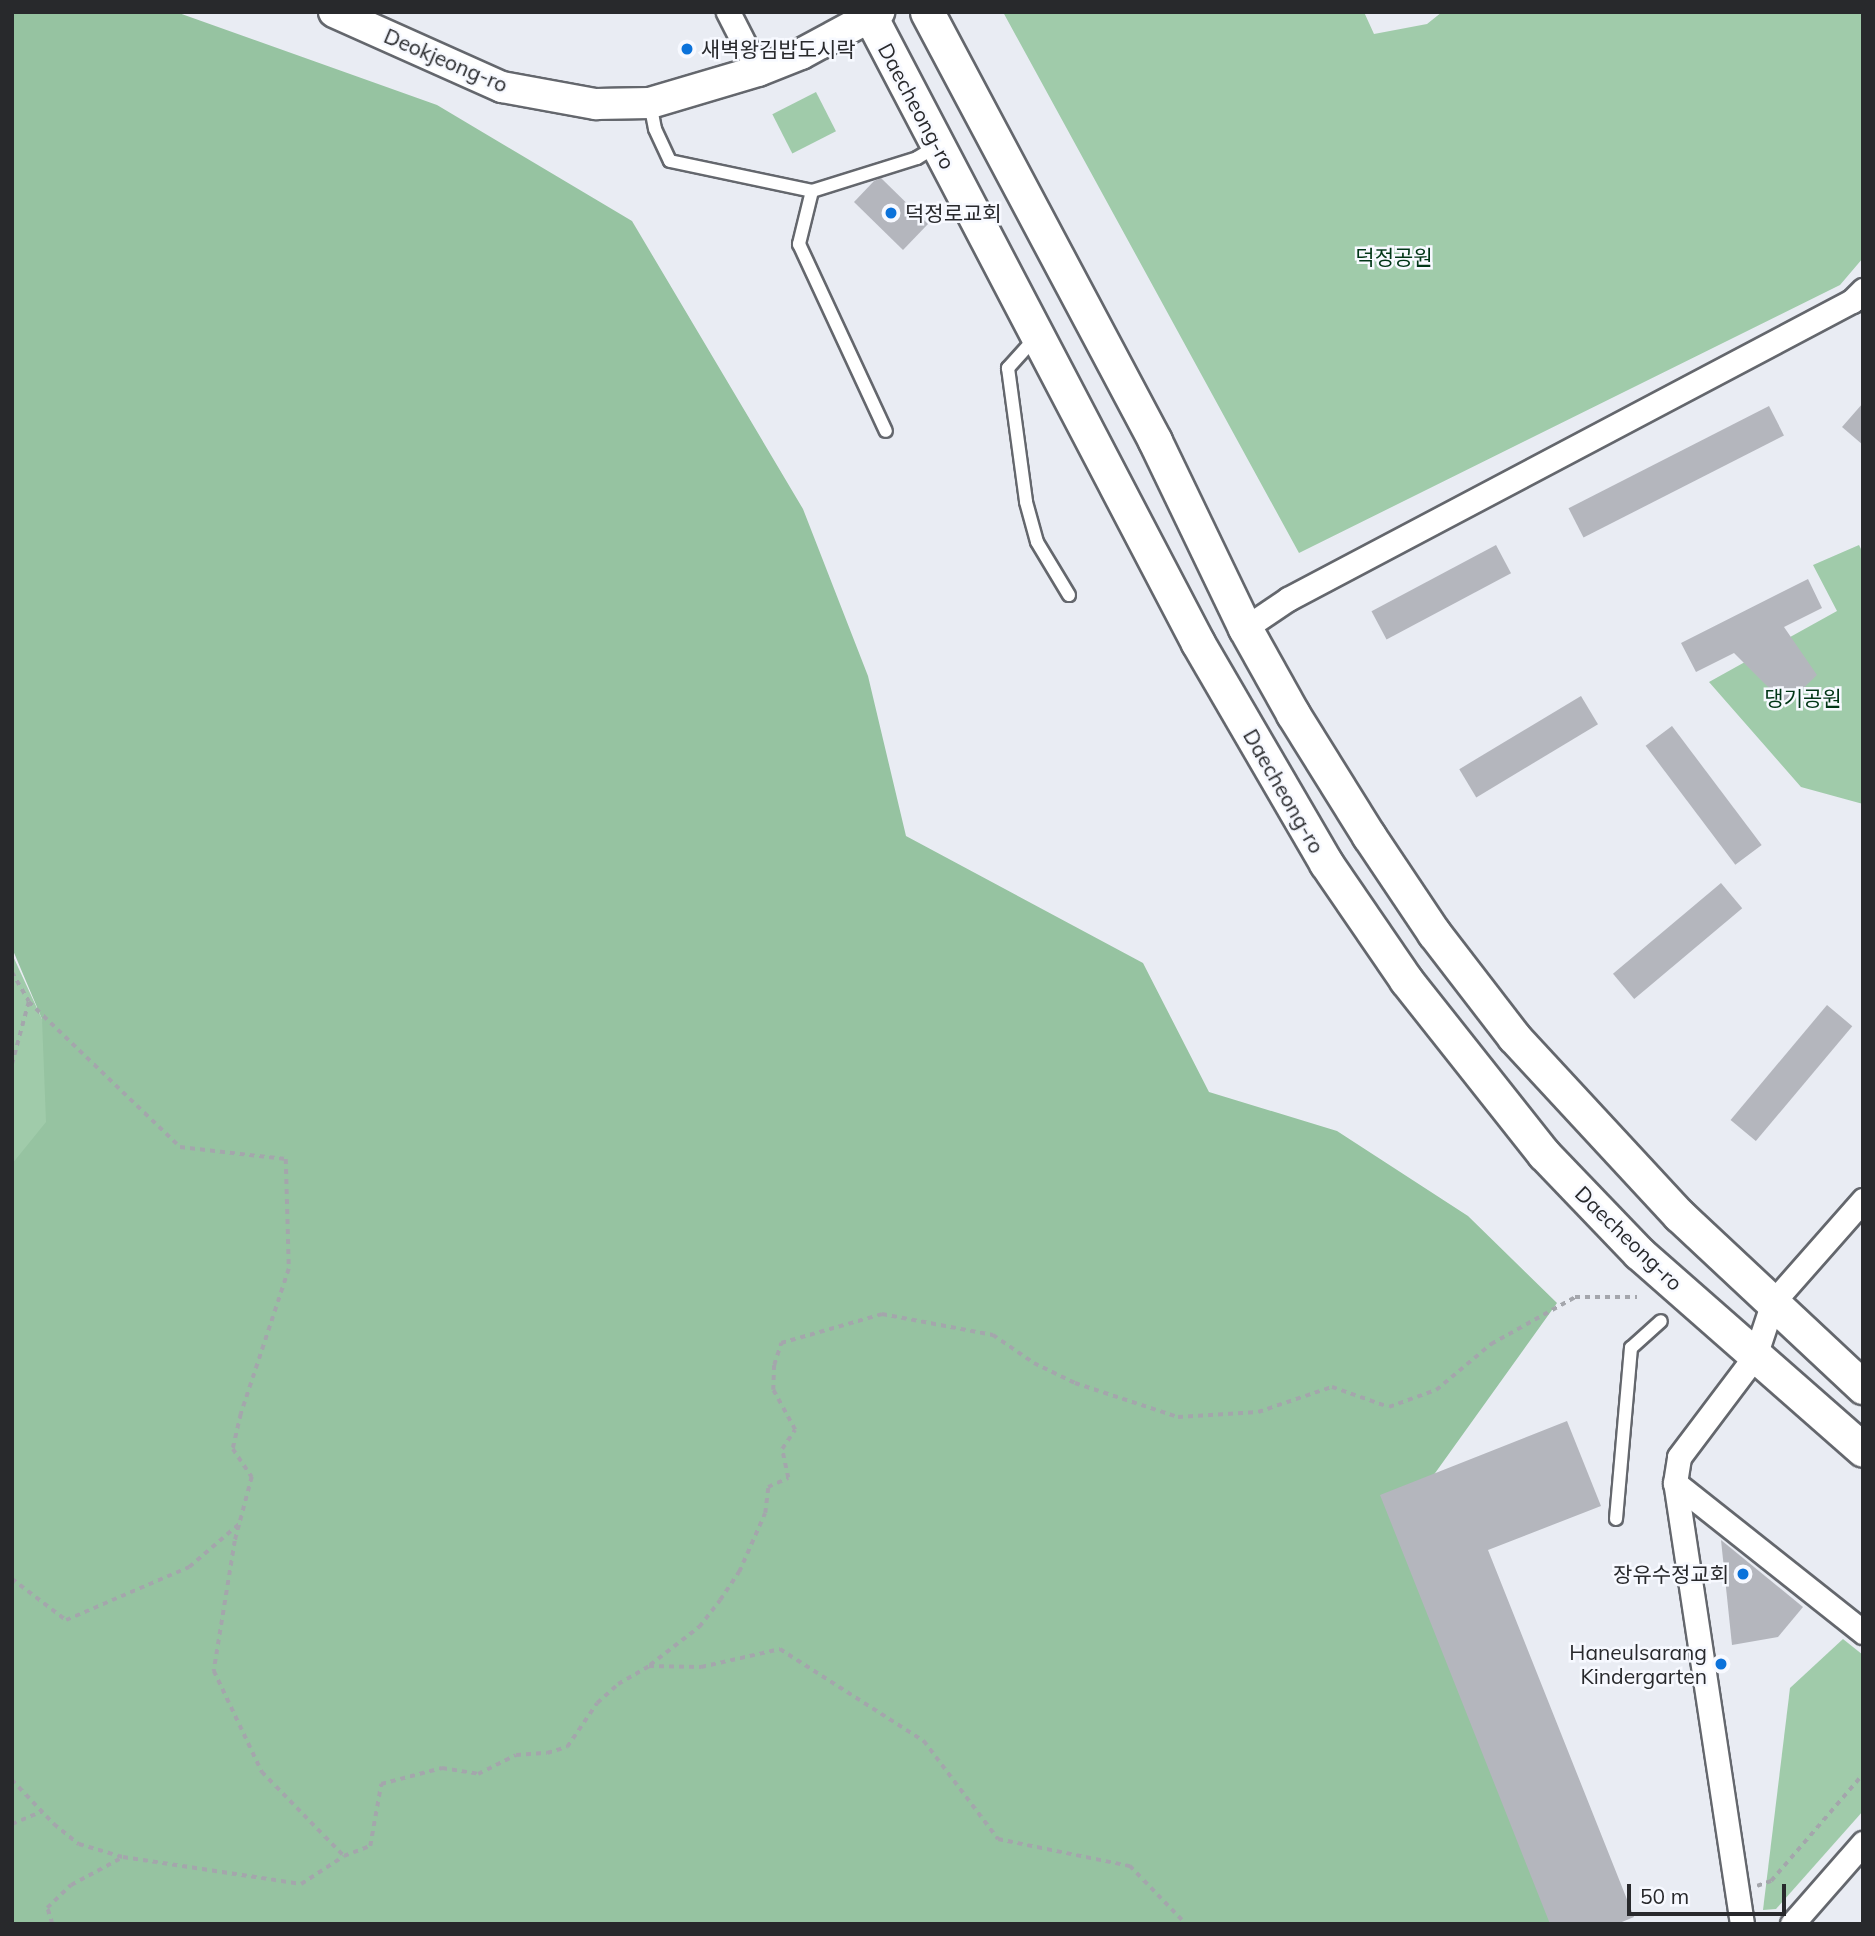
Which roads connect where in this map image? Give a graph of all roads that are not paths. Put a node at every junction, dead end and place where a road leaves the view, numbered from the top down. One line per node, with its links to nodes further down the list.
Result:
1 (334, 12): 6 (street, Deokjeong-ro)
2 (728, 12): 5 (street)
3 (927, 12): 13 (main road)
4 (872, 14): 5 (street, Deokjeong-ro); 7 (main road, Daecheong-ro)
5 (758, 71): 6 (street, Deokjeong-ro)
6 (650, 103): 8 (lane)
7 (937, 146): 8 (lane); 10 (main road, Daecheong-ro)
8 (811, 191): 11 (lane)
9 (1863, 290): 13 (street)
10 (1038, 334): 12 (lane); 17 (main road, Daecheong-ro)
11 (886, 431)
12 (1069, 595)
13 (1245, 628): 15 (main road)
14 (1863, 1200): 15 (street)
15 (1773, 1302): 17 (street); 18 (main road)
16 (1661, 1321): 21 (lane)
17 (1755, 1356): 19 (main road, Daecheong-ro); 20 (street)
18 (1863, 1387)
19 (1863, 1450)
20 (1675, 1483): 22 (street); 24 (street)
21 (1616, 1519)
22 (1863, 1632)
23 (1863, 1843): 25 (street)
24 (1742, 1924)
25 (1792, 1924)

